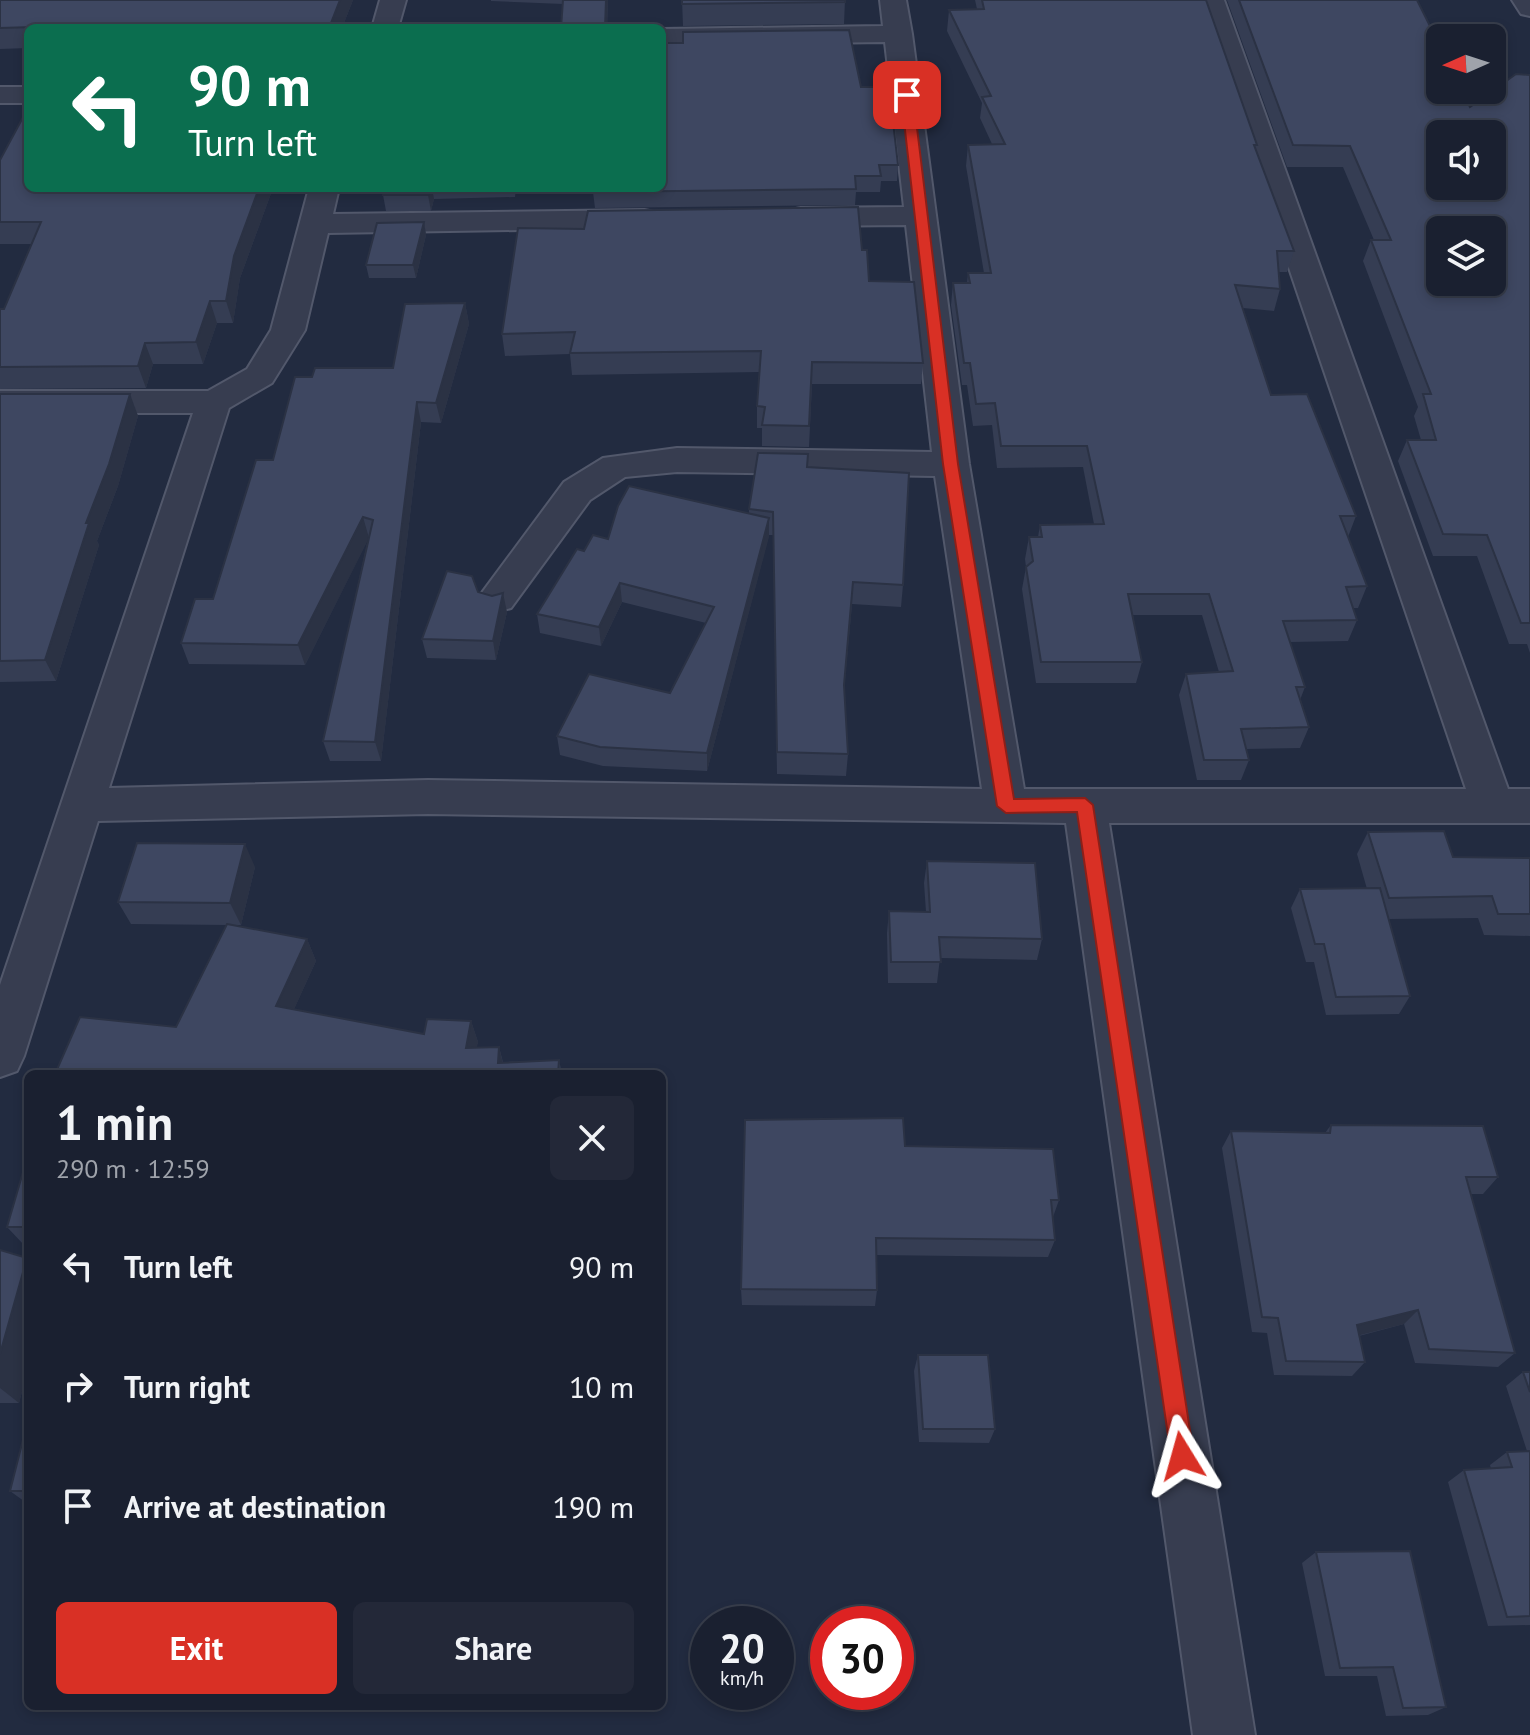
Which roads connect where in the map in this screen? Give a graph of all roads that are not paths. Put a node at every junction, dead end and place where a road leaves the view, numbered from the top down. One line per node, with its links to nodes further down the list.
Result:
1 (393, 0): 6 (street)
2 (893, 0): 7 (street)
3 (1211, 0): 21 (street)
4 (1525, 0): 5 (street)
5 (1530, 8)
6 (386, 24)
7 (899, 34): 8 (street); 10 (street)
8 (666, 37)
9 (323, 192): 13 (street)
10 (922, 216): 11 (street); 16 (street)
11 (765, 217)
12 (670, 218): 13 (street)
13 (315, 224): 15 (street)
14 (0, 402): 15 (street)
15 (214, 402): 18 (street)
16 (951, 464): 17 (street); 20 (street)
17 (497, 598)
18 (82, 805): 20 (street); 22 (street)
19 (1085, 805): 20 (street); 21 (street); 23 (street)
20 (1006, 806)
21 (1511, 807)
22 (0, 1056)
23 (1224, 1735)

